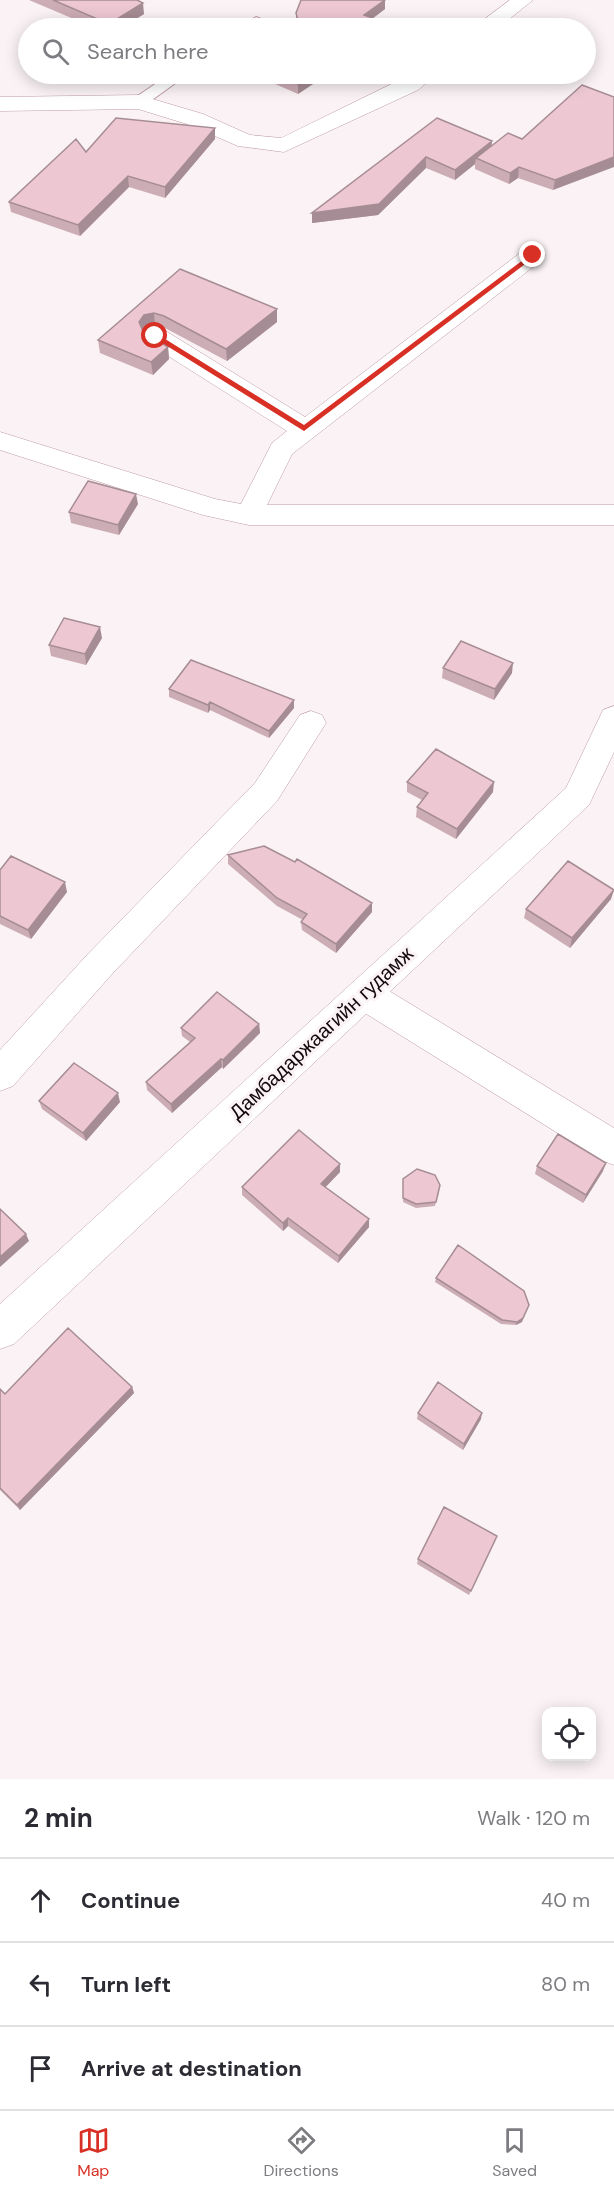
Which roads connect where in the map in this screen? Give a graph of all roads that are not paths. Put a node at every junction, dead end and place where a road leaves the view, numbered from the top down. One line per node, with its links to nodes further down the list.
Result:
1 (523, 0): 2 (street)
2 (499, 18)
3 (165, 84): 5 (lane)
4 (413, 84): 5 (street)
5 (139, 102): 6 (street)
6 (0, 104)
7 (533, 255): 9 (street)
8 (155, 336): 9 (street)
9 (304, 429): 11 (street)
10 (0, 441): 11 (street)
11 (249, 514): 12 (street)
12 (614, 514)
13 (614, 718): 15 (street, Дамбадаржаагийн гудамж)
14 (311, 723): 16 (street)
15 (364, 994): 17 (street); 18 (street, Дамбадаржаагийн гудамж)
16 (0, 1075)
17 (614, 1148)
18 (0, 1330)

